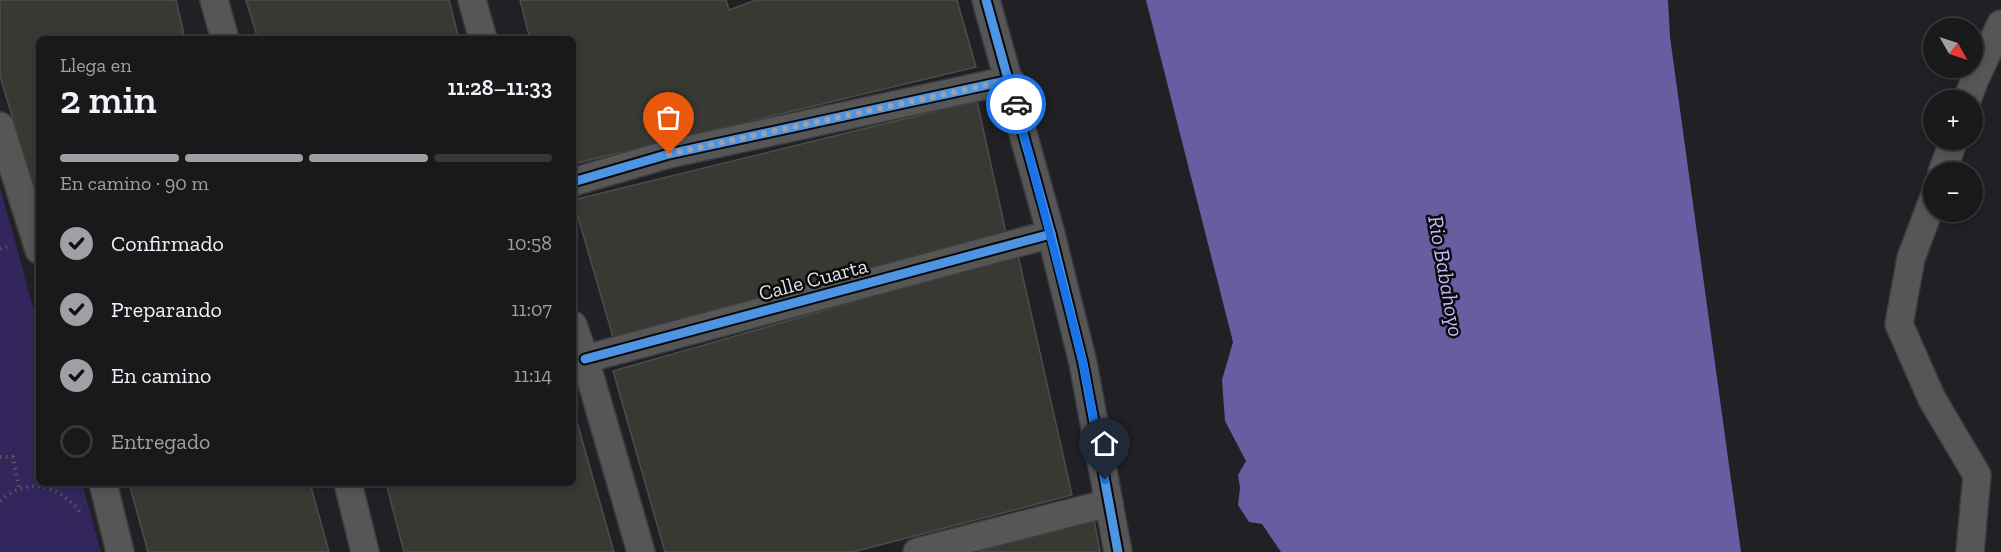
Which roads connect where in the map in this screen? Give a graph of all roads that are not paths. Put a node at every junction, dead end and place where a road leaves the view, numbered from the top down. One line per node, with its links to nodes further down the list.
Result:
1 (214, 0): 5 (street)
2 (471, 0): 6 (street)
3 (986, 0): 7 (street)
4 (2001, 24): 8 (street)
5 (224, 36)
6 (482, 36)
7 (1010, 80): 10 (street); 12 (street)
8 (1971, 90)
9 (0, 126): 13 (street)
10 (576, 181)
11 (1925, 222): 24 (street)
12 (1051, 234): 15 (street, Calle Cuarta); 18 (street)
13 (36, 240)
14 (576, 334): 15 (street)
15 (585, 359): 21 (street)
16 (104, 486): 19 (street)
17 (349, 486): 20 (street)
18 (1109, 503): 22 (street); 23 (street)
19 (120, 552)
20 (365, 552)
21 (641, 552)
22 (917, 552)
23 (1118, 552)
24 (1970, 552)

